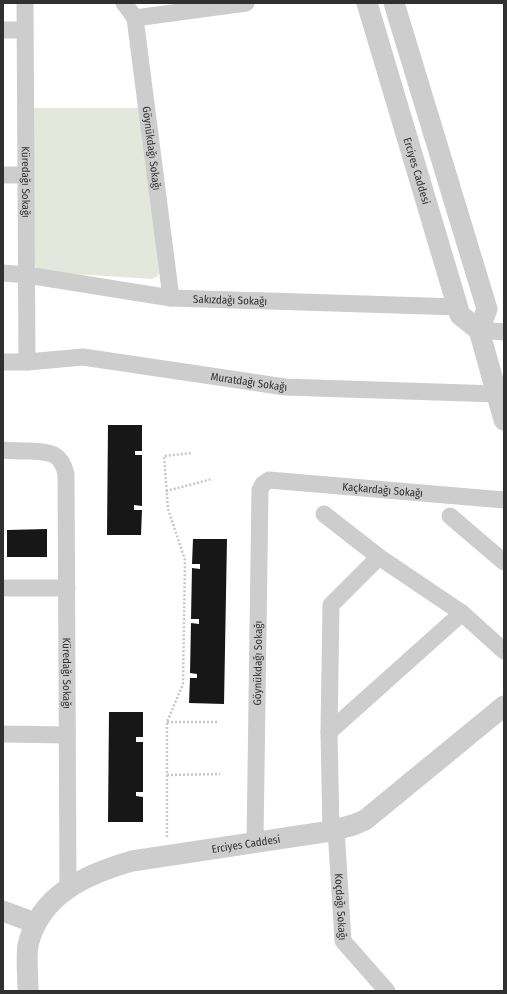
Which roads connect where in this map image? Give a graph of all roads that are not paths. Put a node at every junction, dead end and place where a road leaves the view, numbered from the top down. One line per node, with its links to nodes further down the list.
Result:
1 (24, 3): 8 (street, Küredağı Sokağı)
2 (124, 3): 6 (street, Göynükdağı Sokağı)
3 (246, 3): 6 (street)
4 (367, 3): 14 (street, Erciyes Caddesi)
5 (394, 3): 15 (street)
6 (135, 18): 13 (street, Göynükdağı Sokağı)
7 (3, 30): 8 (street)
8 (24, 30): 10 (street, Küredağı Sokağı)
9 (3, 174): 10 (street)
10 (26, 174): 12 (street, Küredağı Sokağı)
11 (3, 274): 12 (street, Sakızdağı Sokağı)
12 (27, 275): 13 (street, Sakızdağı Sokağı); 18 (street, Küredağı Sokağı)
13 (172, 298): 14 (street, Sakızdağı Sokağı)
14 (458, 307): 15 (street, Erciyes Caddesi)
15 (480, 330): 16 (street); 19 (street)
16 (504, 332)
17 (3, 362): 18 (street, Muratdağı Sokağı)
18 (28, 362): 19 (street, Muratdağı Sokağı)
19 (502, 410)
20 (3, 450): 28 (street, Küredağı Sokağı)
21 (263, 484): 22 (street, Kaçkardağı Sokağı); 36 (street, Göynükdağı Sokağı)
22 (504, 500)
23 (324, 514): 25 (street)
24 (450, 516): 26 (street)
25 (379, 557): 29 (street); 32 (street, Koçdağı Sokağı)
26 (504, 562)
27 (3, 588): 28 (street)
28 (67, 588): 34 (street, Küredağı Sokağı)
29 (462, 613): 30 (street); 32 (street)
30 (503, 646)
31 (504, 706): 35 (street, Erciyes Caddesi)
32 (329, 732): 35 (street, Koçdağı Sokağı)
33 (3, 734): 34 (street)
34 (67, 735): 37 (street, Küredağı Sokağı)
35 (333, 830): 36 (street, Erciyes Caddesi); 41 (street, Koçdağı Sokağı)
36 (255, 842): 37 (street, Erciyes Caddesi)
37 (68, 888): 39 (street, Erciyes Caddesi)
38 (3, 911): 39 (street)
39 (35, 923): 40 (street, Erciyes Caddesi)
40 (28, 991)
41 (387, 991)

